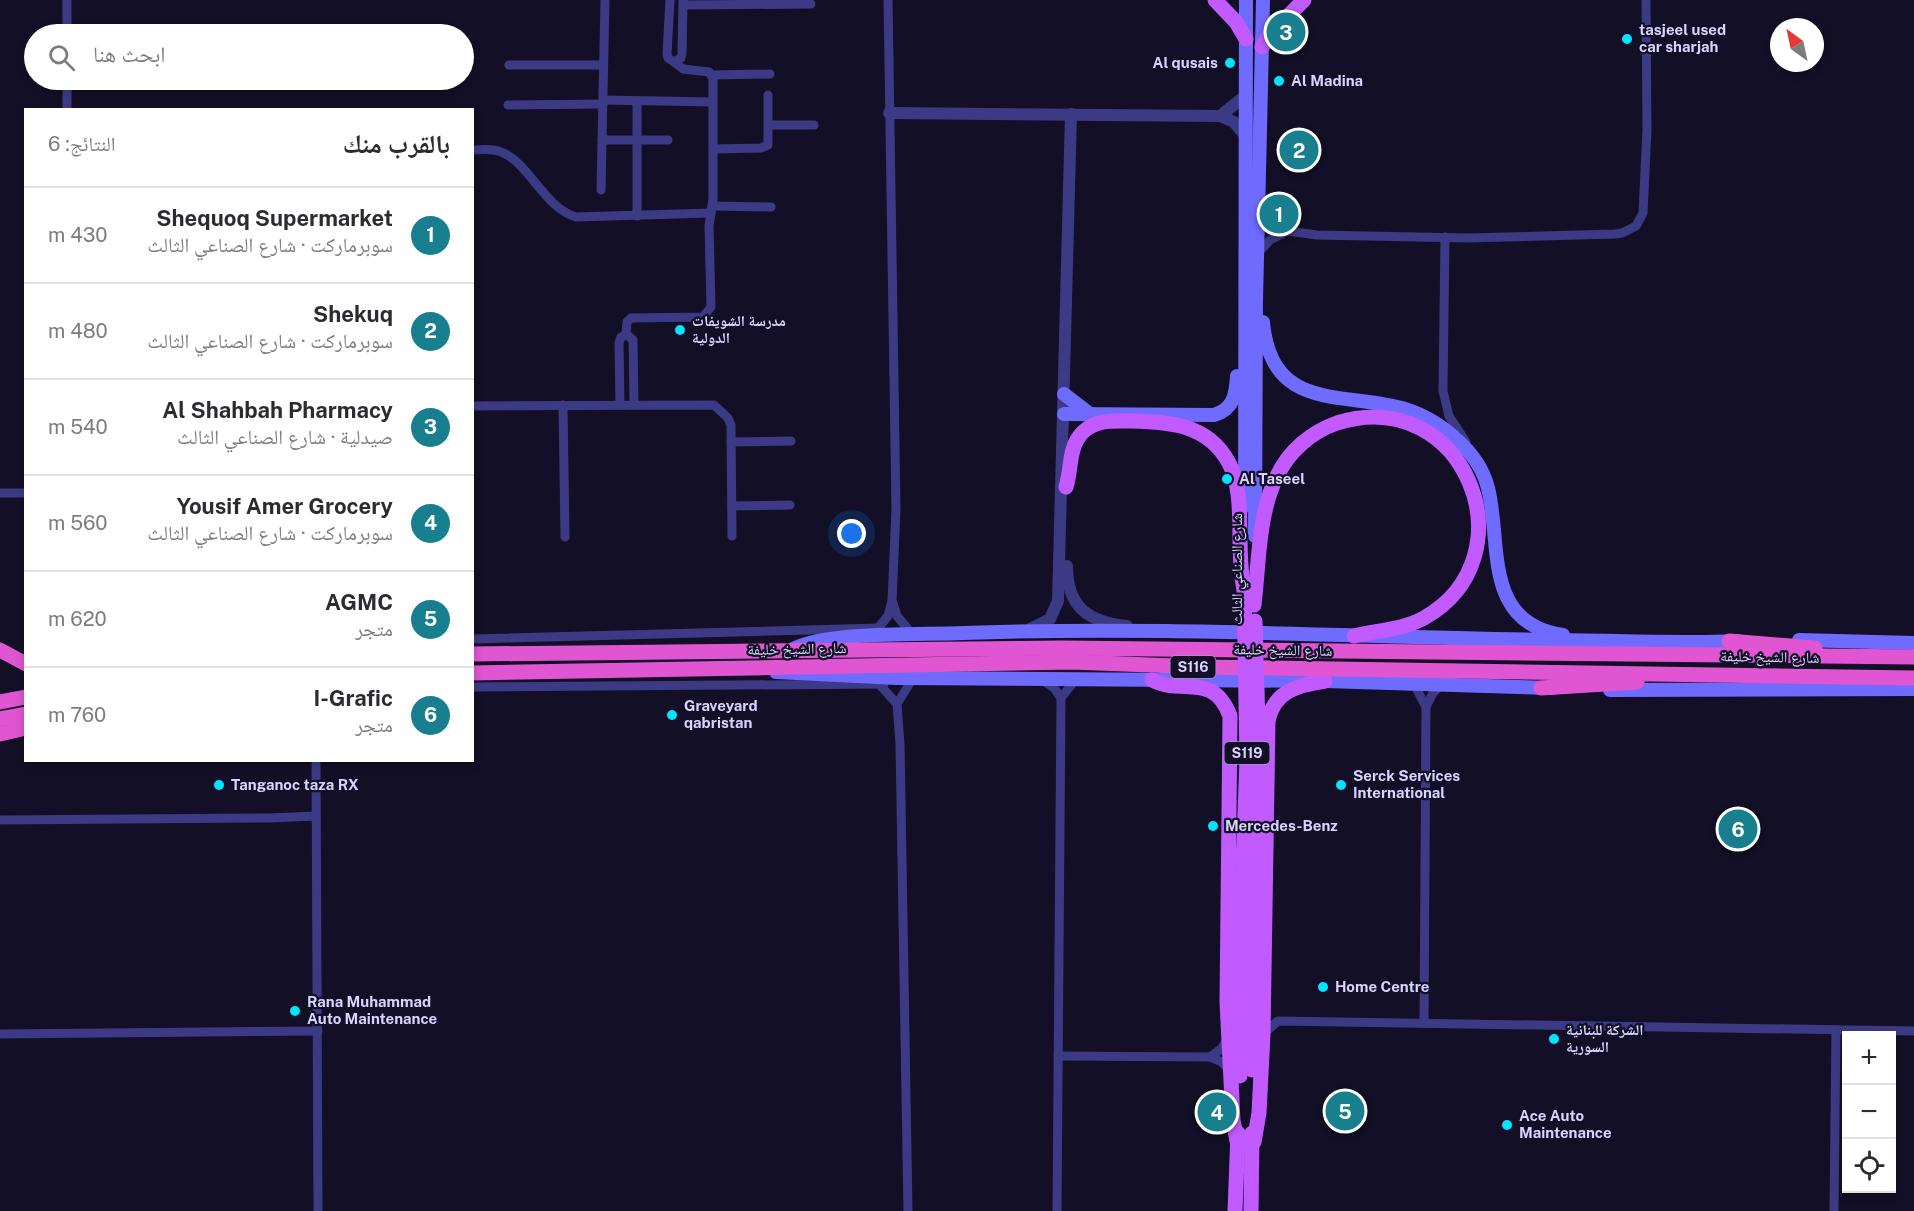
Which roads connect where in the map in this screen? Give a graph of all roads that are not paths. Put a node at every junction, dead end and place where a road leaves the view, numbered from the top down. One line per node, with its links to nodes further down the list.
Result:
1 (67, 0): 12 (street)
2 (604, 0): 17 (street)
3 (670, 0): 15 (street)
4 (888, 0): 28 (street)
5 (1215, 0): 13 (main road)
6 (1246, 0): 13 (main road, شارع الصناعي الثالث)
7 (1263, 0): 14 (main road, شارع الصناعي الثالث)
8 (1304, 0): 14 (main road)
9 (1646, 0): 45 (street)
10 (683, 2): 11 (street); 15 (street)
11 (811, 4)
12 (67, 24)
13 (1246, 39): 22 (main road, شارع الصناعي الثالث)
14 (1262, 47): 42 (main road, شارع الصناعي الثالث)
15 (675, 62): 19 (street)
16 (509, 65): 17 (street)
17 (603, 65): 24 (street)
18 (770, 74): 19 (street)
19 (711, 75): 25 (street)
20 (67, 90): 27 (street)
21 (768, 95): 32 (street)
22 (1245, 96): 30 (street); 33 (main road, شارع الصناعي الثالث)
23 (638, 100): 24 (street); 25 (street); 35 (street)
24 (603, 102): 26 (street); 34 (street)
25 (713, 102): 37 (street)
26 (508, 105)
27 (67, 108)
28 (889, 113): 29 (street); 70 (street)
29 (1071, 114): 30 (street); 52 (street)
30 (1220, 116): 33 (street)
31 (814, 124): 32 (street)
32 (769, 125): 37 (street)
33 (1245, 135): 49 (main road, شارع الصناعي الثالث)
34 (602, 140): 35 (street); 39 (street)
35 (637, 140): 36 (street); 43 (street)
36 (668, 140)
37 (713, 149): 41 (street)
38 (474, 150): 43 (street)
39 (601, 190)
40 (771, 207): 41 (street)
41 (712, 209): 43 (street); 48 (street)
42 (1259, 213): 44 (street); 46 (main road, شارع الصناعي الثالث)
43 (637, 216)
44 (1286, 232): 45 (street); 46 (street)
45 (1445, 237): 61 (street)
46 (1258, 253): 47 (main road, شارع الصناعي الثالث)
47 (1256, 301): 61 (main road); 67 (main road, شارع الصناعي الثالث)
48 (626, 334): 50 (street); 51 (street)
49 (1245, 342): 57 (main road); 67 (main road, شارع الصناعي الثالث)
50 (619, 371): 51 (street); 54 (street)
51 (634, 371): 55 (street)
52 (1064, 394): 57 (main road); 58 (street)
53 (563, 405): 54 (street); 56 (street); 69 (street)
54 (620, 405): 55 (street)
55 (634, 405): 60 (street)
56 (474, 406)
57 (1090, 414): 58 (main road)
58 (1064, 419): 62 (street); 73 (street)
59 (791, 441): 60 (street)
60 (731, 442): 66 (street)
61 (1472, 455): 78 (main road)
62 (1066, 487): 67 (main road); 74 (street)
63 (0, 493): 64 (street)
64 (24, 493)
65 (790, 505): 66 (street)
66 (732, 506): 68 (street)
67 (1251, 515): 76 (main road); 117 (main road, شارع الصناعي الثالث / S119, bridge); 117 (main road, شارع الصناعي الثالث / S119, bridge)
68 (732, 536)
69 (565, 537)
70 (892, 601): 71 (street); 72 (street)
71 (878, 628): 72 (street); 77 (street)
72 (906, 628): 75 (street)
73 (1023, 631): 74 (main road); 75 (main road)
74 (1150, 631): 76 (main road)
75 (960, 633): 82 (main road)
76 (1354, 636): 78 (main road)
77 (474, 639)
78 (1609, 641): 79 (main road)
79 (1730, 641): 80 (main road); 84 (highway)
80 (1914, 643)
81 (0, 650): 86 (highway)
82 (790, 651): 83 (highway, شارع الشيخ خليفة / S116); 84 (highway, شارع الشيخ خليفة / S116)
83 (474, 654)
84 (1871, 656): 85 (highway, شارع الشيخ خليفة / S116)
85 (1914, 657)
86 (24, 663)
87 (763, 668): 88 (highway, شارع الشيخ خليفة / S116); 90 (highway, شارع الشيخ خليفة / S116); 91 (main road)
88 (614, 670): 89 (highway, شارع الشيخ خليفة / S116); 100 (highway)
89 (474, 673)
90 (1690, 673): 93 (highway, شارع الشيخ خليفة / S116); 103 (highway)
91 (941, 678): 94 (main road); 97 (street)
92 (1077, 678): 94 (main road); 95 (main road); 106 (street)
93 (1914, 678)
94 (1040, 679): 106 (street)
95 (1152, 680): 96 (main road); 126 (main road)
96 (1325, 681): 98 (main road); 118 (main road)
97 (910, 683): 101 (street); 108 (street)
98 (1414, 684): 99 (main road); 109 (street)
99 (1442, 684): 103 (main road); 109 (street)
100 (599, 685): 101 (street); 102 (street)
101 (880, 685): 108 (street)
102 (474, 687)
103 (1541, 688): 104 (main road)
104 (1914, 689)
105 (24, 697): 107 (highway)
106 (1061, 698): 127 (street)
107 (0, 702)
108 (897, 704): 133 (street)
109 (1426, 707): 120 (street)
110 (24, 714): 111 (highway)
111 (0, 718)
112 (24, 728): 113 (highway)
113 (0, 734)
114 (316, 762): 115 (street)
115 (316, 816): 116 (street); 122 (street)
116 (0, 820)
117 (1247, 916): 130 (main road, شارع الصناعي الثالث / S119); 131 (main road, شارع الصناعي الثالث / S119)
118 (1264, 1005): 119 (street); 125 (main road)
119 (1278, 1021): 120 (street); 125 (street)
120 (1424, 1023): 121 (street)
121 (1836, 1030): 123 (street); 137 (street)
122 (318, 1031): 124 (street); 132 (street)
123 (1914, 1031)
124 (0, 1034)
125 (1263, 1034): 131 (main road)
126 (1229, 1037): 128 (street); 129 (main road)
127 (1058, 1056): 128 (street); 134 (street)
128 (1210, 1056): 129 (street)
129 (1231, 1073): 130 (main road)
130 (1237, 1141): 135 (main road, شارع الصناعي الثالث / S119)
131 (1254, 1142): 136 (main road, شارع الصناعي الثالث / S119)
132 (318, 1211)
133 (908, 1211)
134 (1057, 1211)
135 (1235, 1211)
136 (1251, 1211)
137 (1834, 1211)

